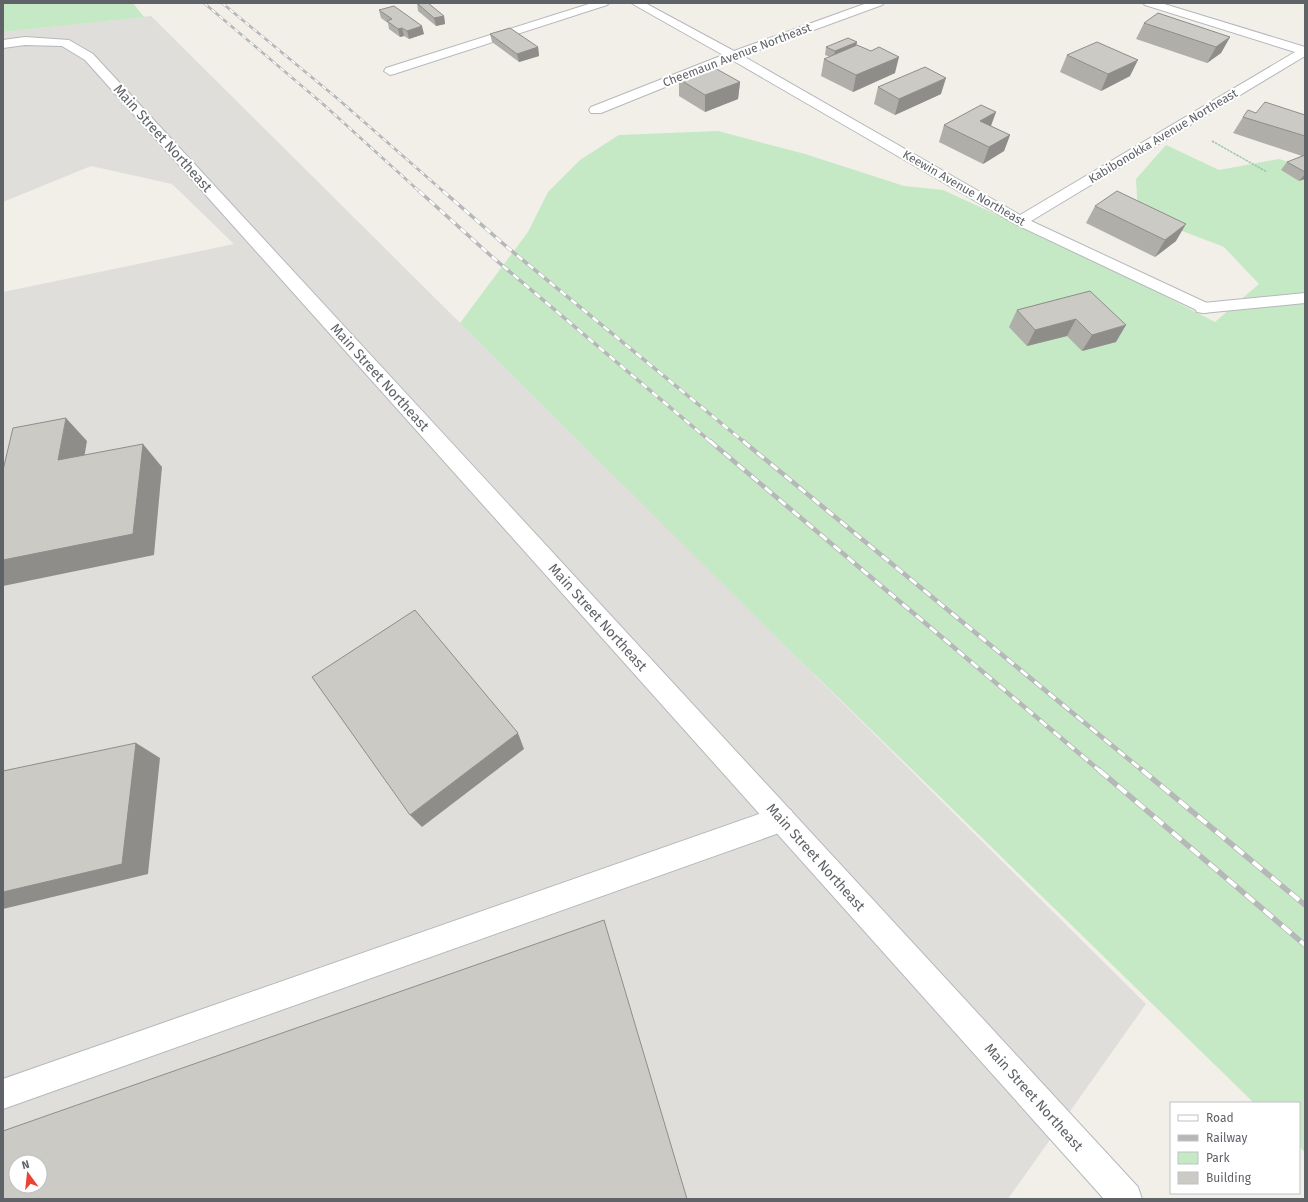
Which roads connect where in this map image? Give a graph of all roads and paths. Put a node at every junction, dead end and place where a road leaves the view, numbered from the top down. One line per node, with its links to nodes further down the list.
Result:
1 (603, 3): 8 (street)
2 (637, 3): 7 (street, Keewin Avenue Northeast)
3 (878, 3): 7 (street, Cheemaun Avenue Northeast)
4 (1149, 3): 6 (street)
5 (3, 44): 14 (street, Main Street Northeast)
6 (1305, 51): 10 (street, Kabibonokka Avenue Northeast)
7 (733, 55): 9 (street, Cheemaun Avenue Northeast); 12 (street, Keewin Avenue Northeast)
8 (390, 71)
9 (596, 110)
10 (1179, 126): 11 (path); 12 (street, Kabibonokka Avenue Northeast)
11 (1267, 172)
12 (1020, 221): 13 (street, Keewin Avenue Northeast)
13 (1305, 298)
14 (782, 819): 15 (street); 16 (street, Main Street Northeast)
15 (3, 1094)
16 (1126, 1199)

